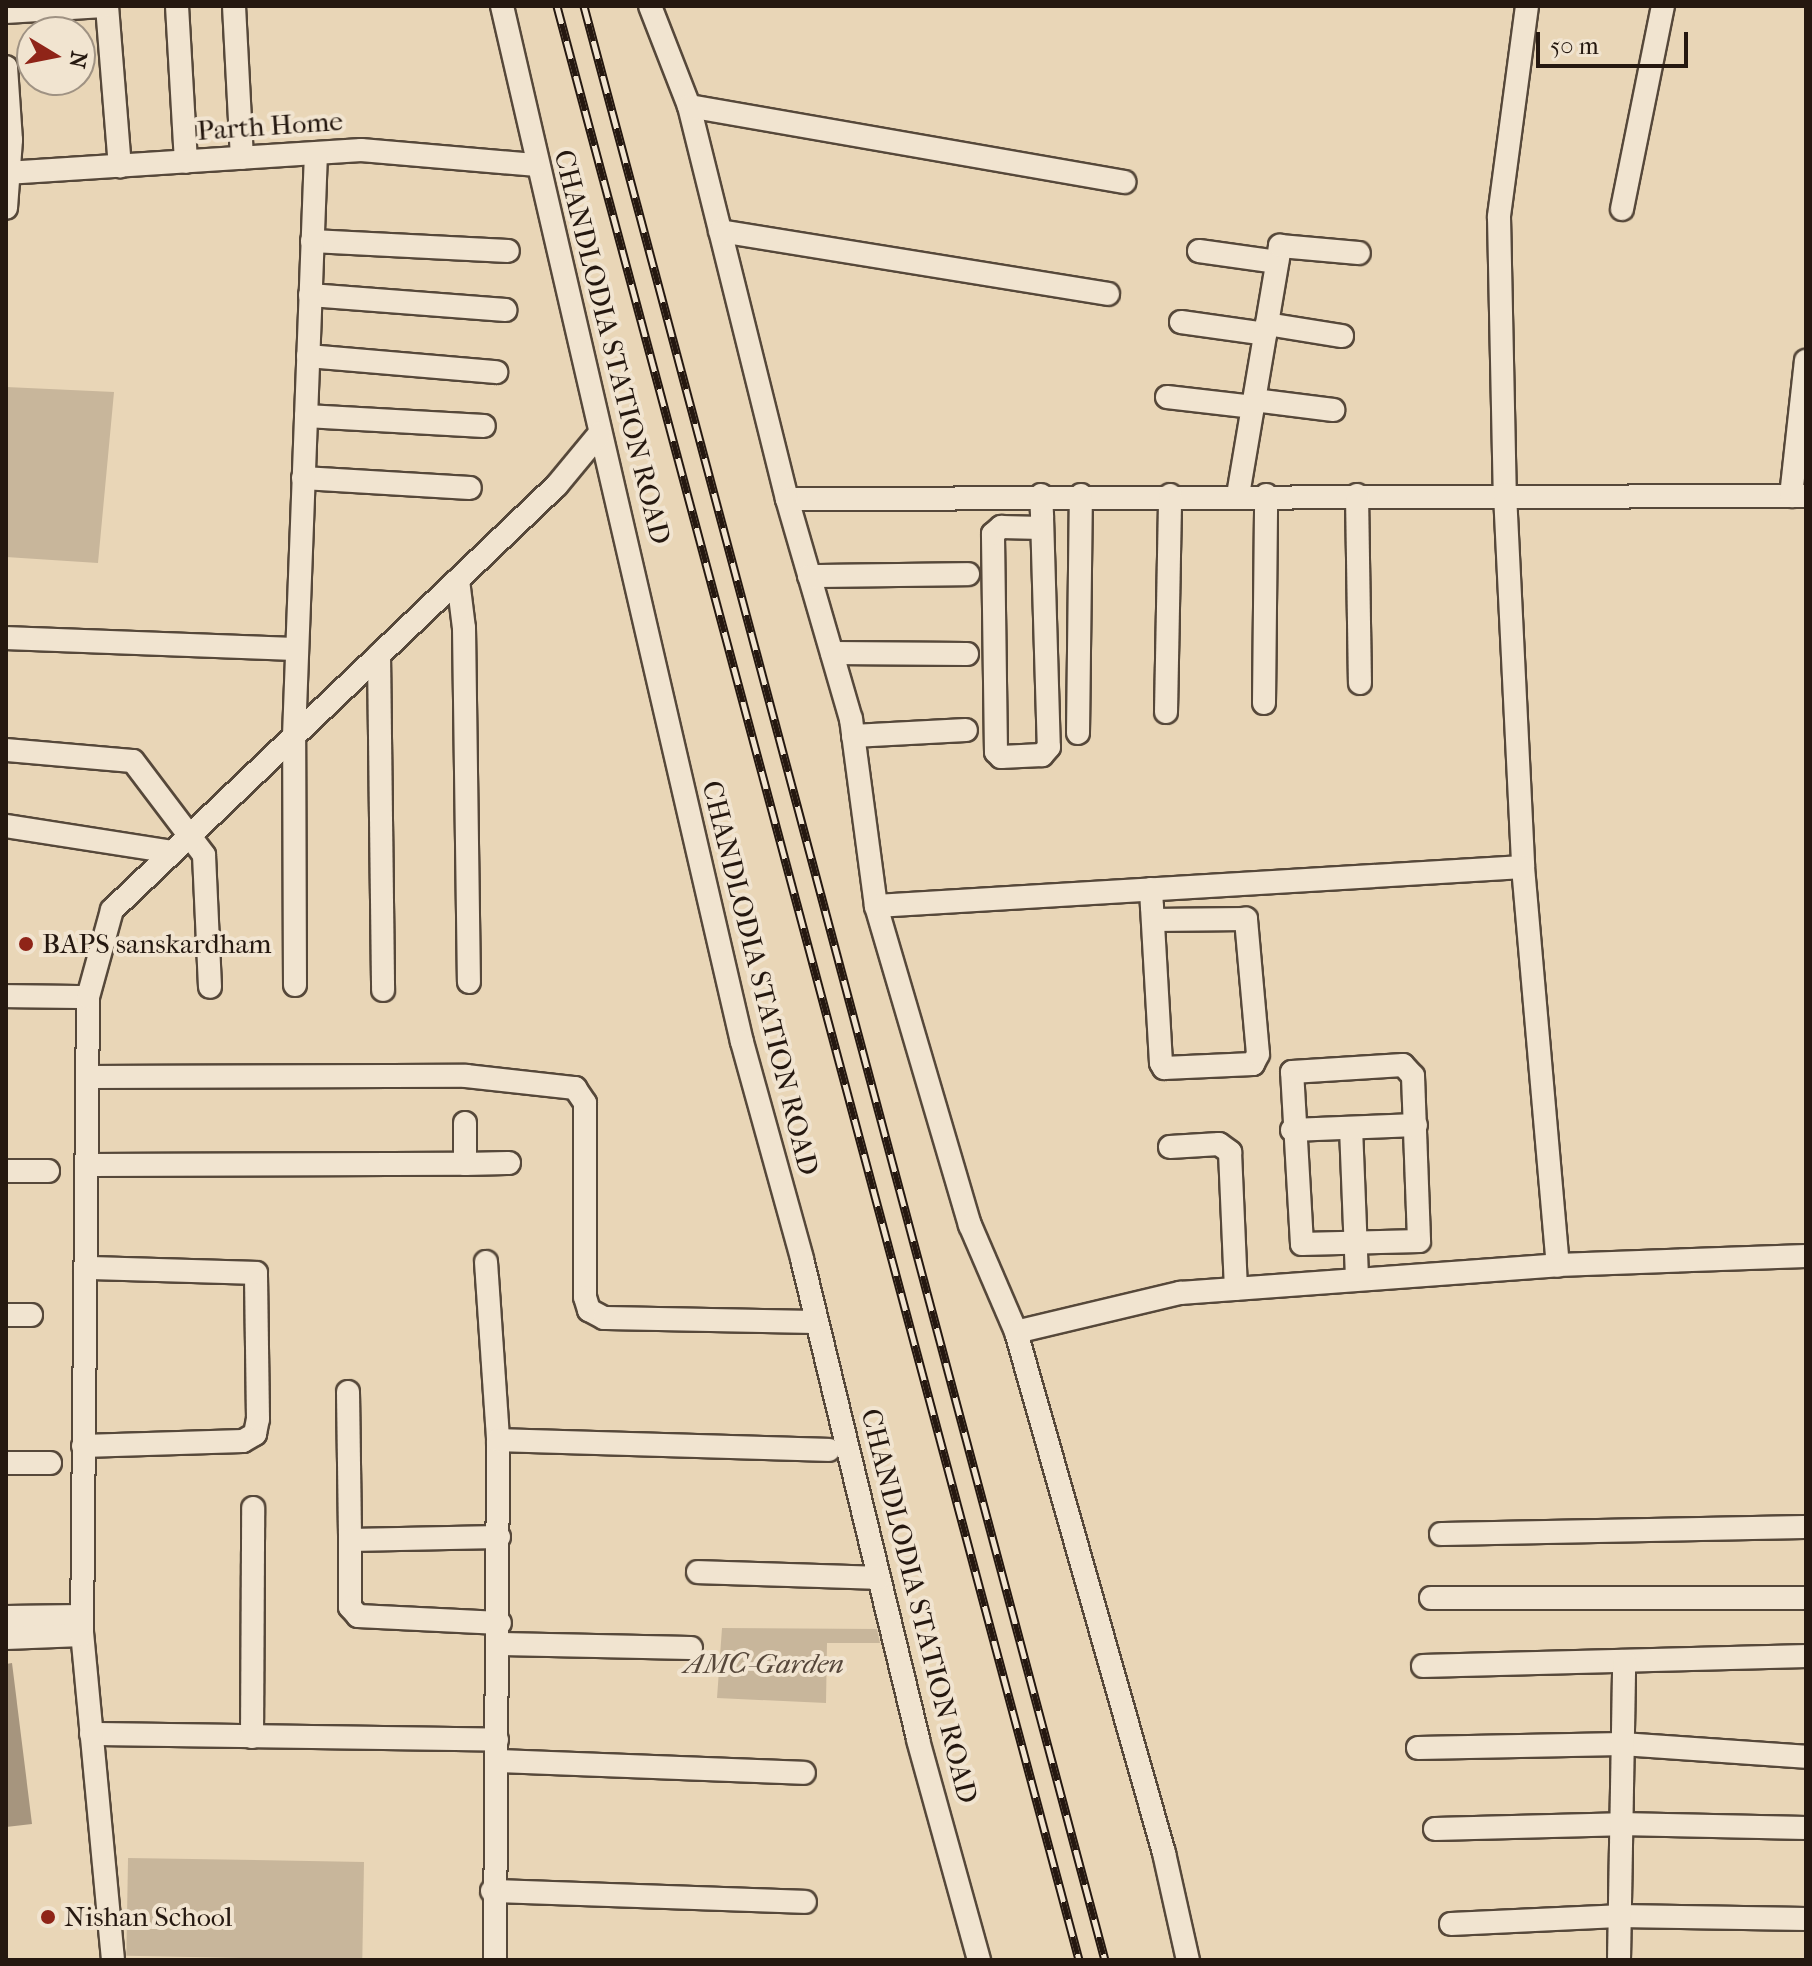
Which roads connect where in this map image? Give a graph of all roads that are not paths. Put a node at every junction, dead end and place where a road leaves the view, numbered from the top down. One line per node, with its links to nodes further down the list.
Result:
1 (106, 6): 8 (street); 15 (street)
2 (177, 6): 13 (street)
3 (234, 6): 12 (street)
4 (502, 6): 14 (street, CHANDLODIA STATION ROAD)
5 (650, 6): 10 (street)
6 (1527, 6): 43 (street)
7 (1663, 6): 19 (street)
8 (6, 12)
9 (6, 67): 16 (street)
10 (689, 106): 17 (street); 20 (street)
11 (316, 153): 12 (street, Parth Home); 14 (street, Parth Home); 21 (street)
12 (242, 158): 13 (street, Parth Home)
13 (186, 162): 15 (street, Parth Home)
14 (537, 165): 40 (street, CHANDLODIA STATION ROAD)
15 (120, 166): 16 (street, Parth Home)
16 (8, 173): 18 (street)
17 (1124, 182)
18 (6, 208)
19 (1622, 209)
20 (720, 231): 26 (street); 51 (street)
21 (312, 241): 22 (street); 27 (street)
22 (508, 251)
23 (1199, 251): 25 (street)
24 (1359, 253): 25 (street)
25 (1277, 262): 30 (street)
26 (1108, 294)
27 (310, 295): 28 (street); 32 (street)
28 (505, 310)
29 (1181, 322): 30 (street)
30 (1266, 329): 31 (street); 36 (street)
31 (1342, 336)
32 (308, 356): 34 (street); 38 (street)
33 (1806, 361): 50 (street)
34 (496, 372)
35 (1167, 397): 36 (street)
36 (1253, 404): 37 (street); 47 (street)
37 (1333, 410)
38 (306, 416): 39 (street); 41 (street)
39 (484, 426)
40 (600, 433): 55 (street); 102 (street, CHANDLODIA STATION ROAD)
41 (303, 478): 42 (street); 57 (street)
42 (470, 488)
43 (1505, 494): 49 (street); 50 (street); 72 (street)
44 (1041, 495): 45 (street); 51 (street); 52 (street)
45 (1081, 495): 46 (street); 65 (street)
46 (1170, 495): 47 (street); 63 (street)
47 (1238, 495): 48 (street)
48 (1266, 495): 49 (street); 62 (street)
49 (1357, 495): 61 (street)
50 (1799, 496)
51 (787, 499): 54 (street)
52 (1042, 528): 52 (street)
53 (968, 574): 54 (street)
54 (809, 576): 58 (street)
55 (458, 580): 60 (street); 76 (street)
56 (6, 638): 57 (street)
57 (297, 649): 66 (street)
58 (832, 653): 59 (street); 67 (street)
59 (967, 654)
60 (379, 655): 66 (street); 79 (street)
61 (1360, 683)
62 (1264, 703)
63 (1166, 712)
64 (966, 730): 67 (street)
65 (1078, 733)
66 (294, 736): 70 (street); 77 (street)
67 (853, 736): 74 (street)
68 (6, 750): 70 (street)
69 (6, 826): 71 (street)
70 (192, 833): 71 (street); 78 (street)
71 (172, 852): 81 (street)
72 (1523, 867): 73 (street); 96 (street)
73 (1151, 889): 74 (street); 75 (street)
74 (876, 906): 103 (street)
75 (1153, 920): 75 (street)
76 (469, 982)
77 (295, 985)
78 (210, 987)
79 (383, 990)
80 (6, 996): 81 (street)
81 (88, 997): 82 (street)
82 (88, 1077): 90 (street); 102 (street)
83 (465, 1123): 89 (street)
84 (1416, 1125): 85 (street); 86 (street); 93 (street)
85 (1351, 1128): 86 (street); 93 (street)
86 (1292, 1130): 93 (street)
87 (1170, 1147): 99 (street)
88 (509, 1163): 89 (street)
89 (465, 1164): 90 (street)
90 (90, 1165): 97 (street)
91 (6, 1171): 92 (street)
92 (48, 1171)
93 (1357, 1246): 98 (street)
94 (1806, 1256): 96 (street)
95 (486, 1262): 105 (street)
96 (1558, 1265): 98 (street)
97 (85, 1268): 106 (street); 106 (street)
98 (1357, 1279): 99 (street)
99 (1236, 1289): 103 (street)
100 (6, 1315): 101 (street)
101 (31, 1315)
102 (817, 1322): 116 (street, CHANDLODIA STATION ROAD)
103 (1016, 1332): 145 (street)
104 (348, 1392): 114 (street)
105 (498, 1440): 107 (street); 113 (street)
106 (83, 1446): 120 (street)
107 (829, 1450)
108 (6, 1463): 109 (street)
109 (50, 1463)
110 (253, 1508): 128 (street)
111 (1806, 1527): 112 (street)
112 (1441, 1534)
113 (499, 1537): 114 (street); 121 (street)
114 (350, 1540): 121 (street)
115 (698, 1572): 116 (street)
116 (879, 1578): 144 (street, CHANDLODIA STATION ROAD)
117 (1431, 1598): 118 (street)
118 (1806, 1598)
119 (6, 1617): 120 (street)
120 (82, 1626): 122 (street); 127 (street)
121 (500, 1633): 123 (street); 131 (street)
122 (6, 1638)
123 (691, 1648)
124 (1806, 1656): 125 (street)
125 (1624, 1661): 126 (street); 129 (street)
126 (1423, 1666)
127 (91, 1734): 128 (street); 142 (street)
128 (252, 1737): 131 (street)
129 (1622, 1744): 130 (street); 132 (street); 134 (street)
130 (1418, 1748)
131 (497, 1750): 133 (street); 137 (street)
132 (1806, 1757)
133 (804, 1773)
134 (1620, 1824): 135 (street); 136 (street); 139 (street)
135 (1806, 1828)
136 (1435, 1829)
137 (492, 1891): 138 (street); 143 (street)
138 (805, 1902)
139 (1618, 1916): 140 (street); 141 (street); 146 (street)
140 (1806, 1919)
141 (1451, 1924)
142 (113, 1960)
143 (495, 1960)
144 (979, 1960)
145 (1188, 1960)
146 (1619, 1960)

